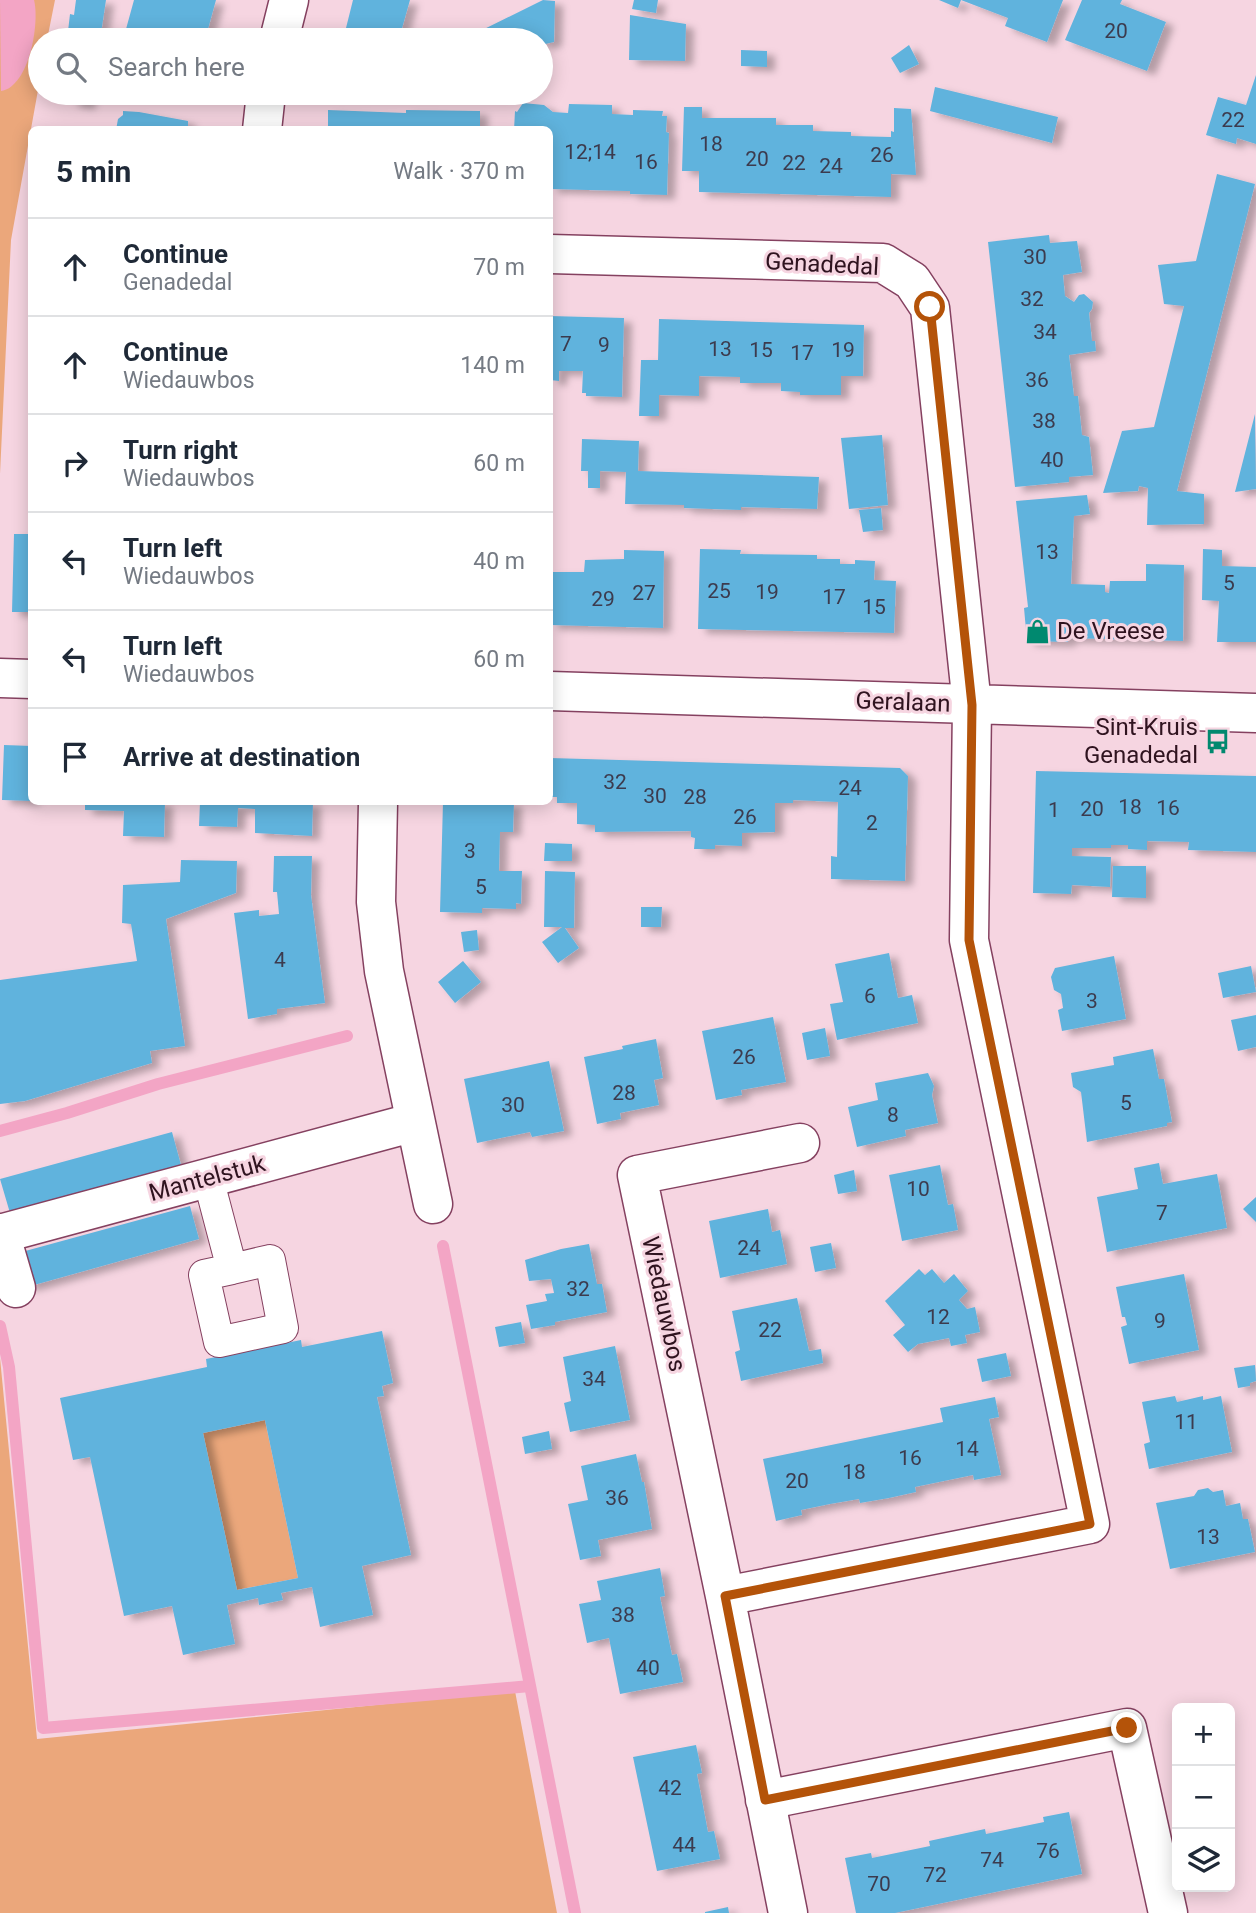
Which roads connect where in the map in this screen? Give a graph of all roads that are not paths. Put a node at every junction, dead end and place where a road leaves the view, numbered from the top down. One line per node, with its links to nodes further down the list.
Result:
1 (289, 0): 2 (street)
2 (282, 28)
3 (265, 105): 4 (street)
4 (262, 126)
5 (553, 254): 9 (street, Genadedal)
6 (0, 678): 7 (street)
7 (28, 679)
8 (553, 691): 9 (street, Geralaan)
9 (972, 705): 10 (street, Geralaan); 19 (street)
10 (1256, 713)
11 (378, 805): 12 (street)
12 (415, 1122): 14 (street, Mantelstuk); 15 (street)
13 (800, 1143): 19 (street, Wiedauwbos)
14 (208, 1178): 16 (street, Mantelstuk); 17 (street)
15 (433, 1204)
16 (0, 1233): 18 (street, Mantelstuk)
17 (232, 1269)
18 (16, 1288)
19 (725, 1596): 20 (street, Wiedauwbos)
20 (765, 1800): 21 (street, Wiedauwbos); 22 (street)
21 (788, 1913)
22 (1168, 1913)

